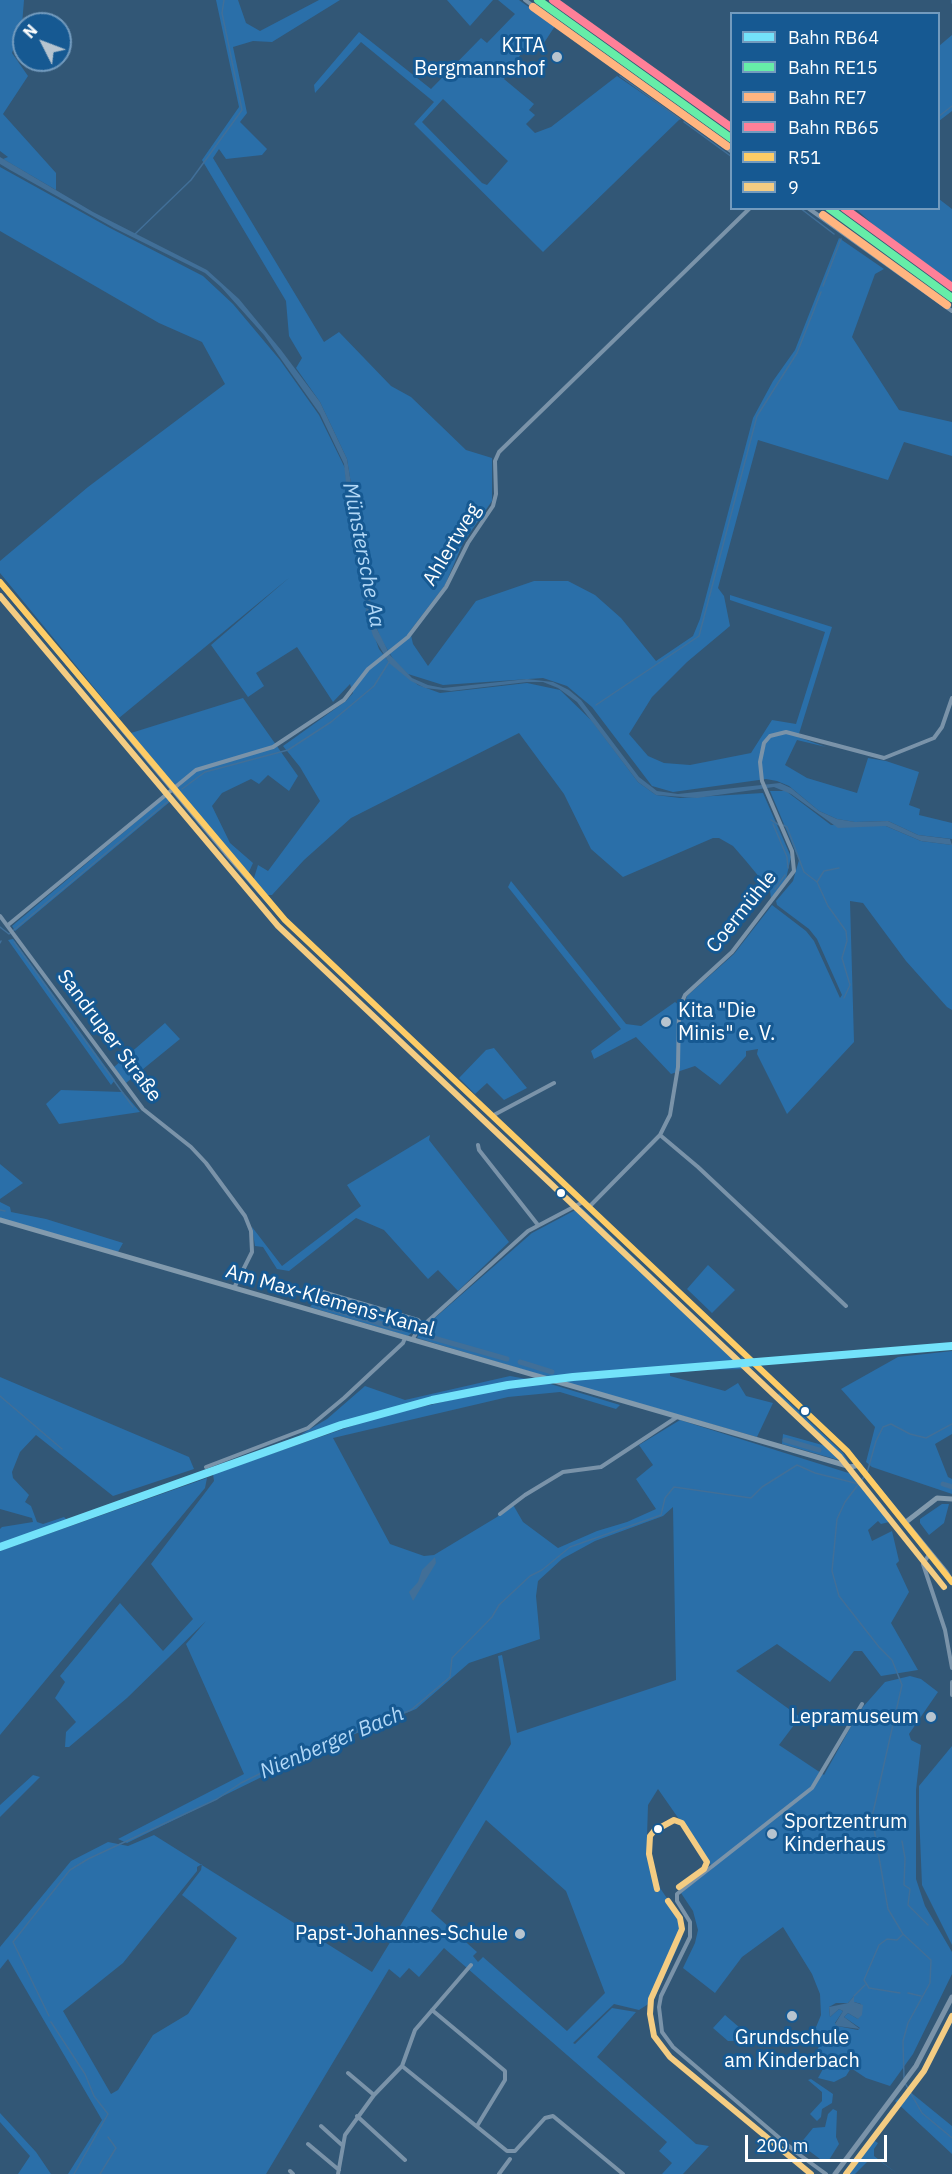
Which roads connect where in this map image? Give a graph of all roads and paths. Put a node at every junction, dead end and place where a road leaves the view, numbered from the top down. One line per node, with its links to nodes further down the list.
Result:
1 (525, 0): 2 (street)
2 (730, 151)
3 (748, 210): 8 (street, Ahlertweg)
4 (811, 210): 5 (street)
5 (952, 311)
6 (0, 582): 8 (main road)
7 (952, 698): 13 (street, Coermühle)
8 (172, 789): 10 (street, Ahlertweg); 12 (main road)
9 (0, 916): 10 (street, Sandruper Straße)
10 (9, 927): 19 (street, Sandruper Straße)
11 (554, 1083): 12 (street)
12 (492, 1116): 15 (main road)
13 (660, 1135): 16 (street, Coermühle); 21 (street)
14 (478, 1144): 18 (street)
15 (584, 1202): 16 (main road); 18 (street)
16 (589, 1207): 27 (main road)
17 (0, 1220): 19 (main road, Am Max-Klemens-Kanal)
18 (538, 1225): 22 (street)
19 (234, 1288): 23 (main road, Am Max-Klemens-Kanal)
20 (323, 1292): 22 (street, Am Max-Klemens-Kanal)
21 (846, 1306)
22 (423, 1325): 24 (street)
23 (405, 1338): 24 (main road, Am Max-Klemens-Kanal); 26 (street)
24 (412, 1340): 25 (main road, Am Max-Klemens-Kanal)
25 (677, 1417): 27 (main road, Am Max-Klemens-Kanal); 29 (street)
26 (206, 1467)
27 (861, 1467): 30 (main road)
28 (952, 1499): 30 (main road)
29 (500, 1514)
30 (906, 1522): 31 (main road)
31 (930, 1552): 32 (main road); 34 (street)
32 (949, 1573): 33 (main road)
33 (952, 1582)
34 (952, 1668)
35 (952, 1682): 36 (street)
36 (952, 1695)
37 (862, 1704): 54 (street)
38 (471, 1965): 40 (street)
39 (952, 1998): 55 (street)
40 (432, 2010): 41 (street); 46 (street)
41 (402, 2066): 43 (street); 46 (street)
42 (348, 2073): 43 (street)
43 (374, 2095): 44 (street)
44 (357, 2116): 48 (street); 50 (street)
45 (321, 2126): 48 (street)
46 (477, 2127): 53 (street)
47 (308, 2144): 51 (street)
48 (342, 2145): 51 (street)
49 (510, 2159): 52 (street)
50 (405, 2160)
51 (339, 2172)
52 (499, 2174)
53 (623, 2174)
54 (826, 2174)
55 (835, 2174)

